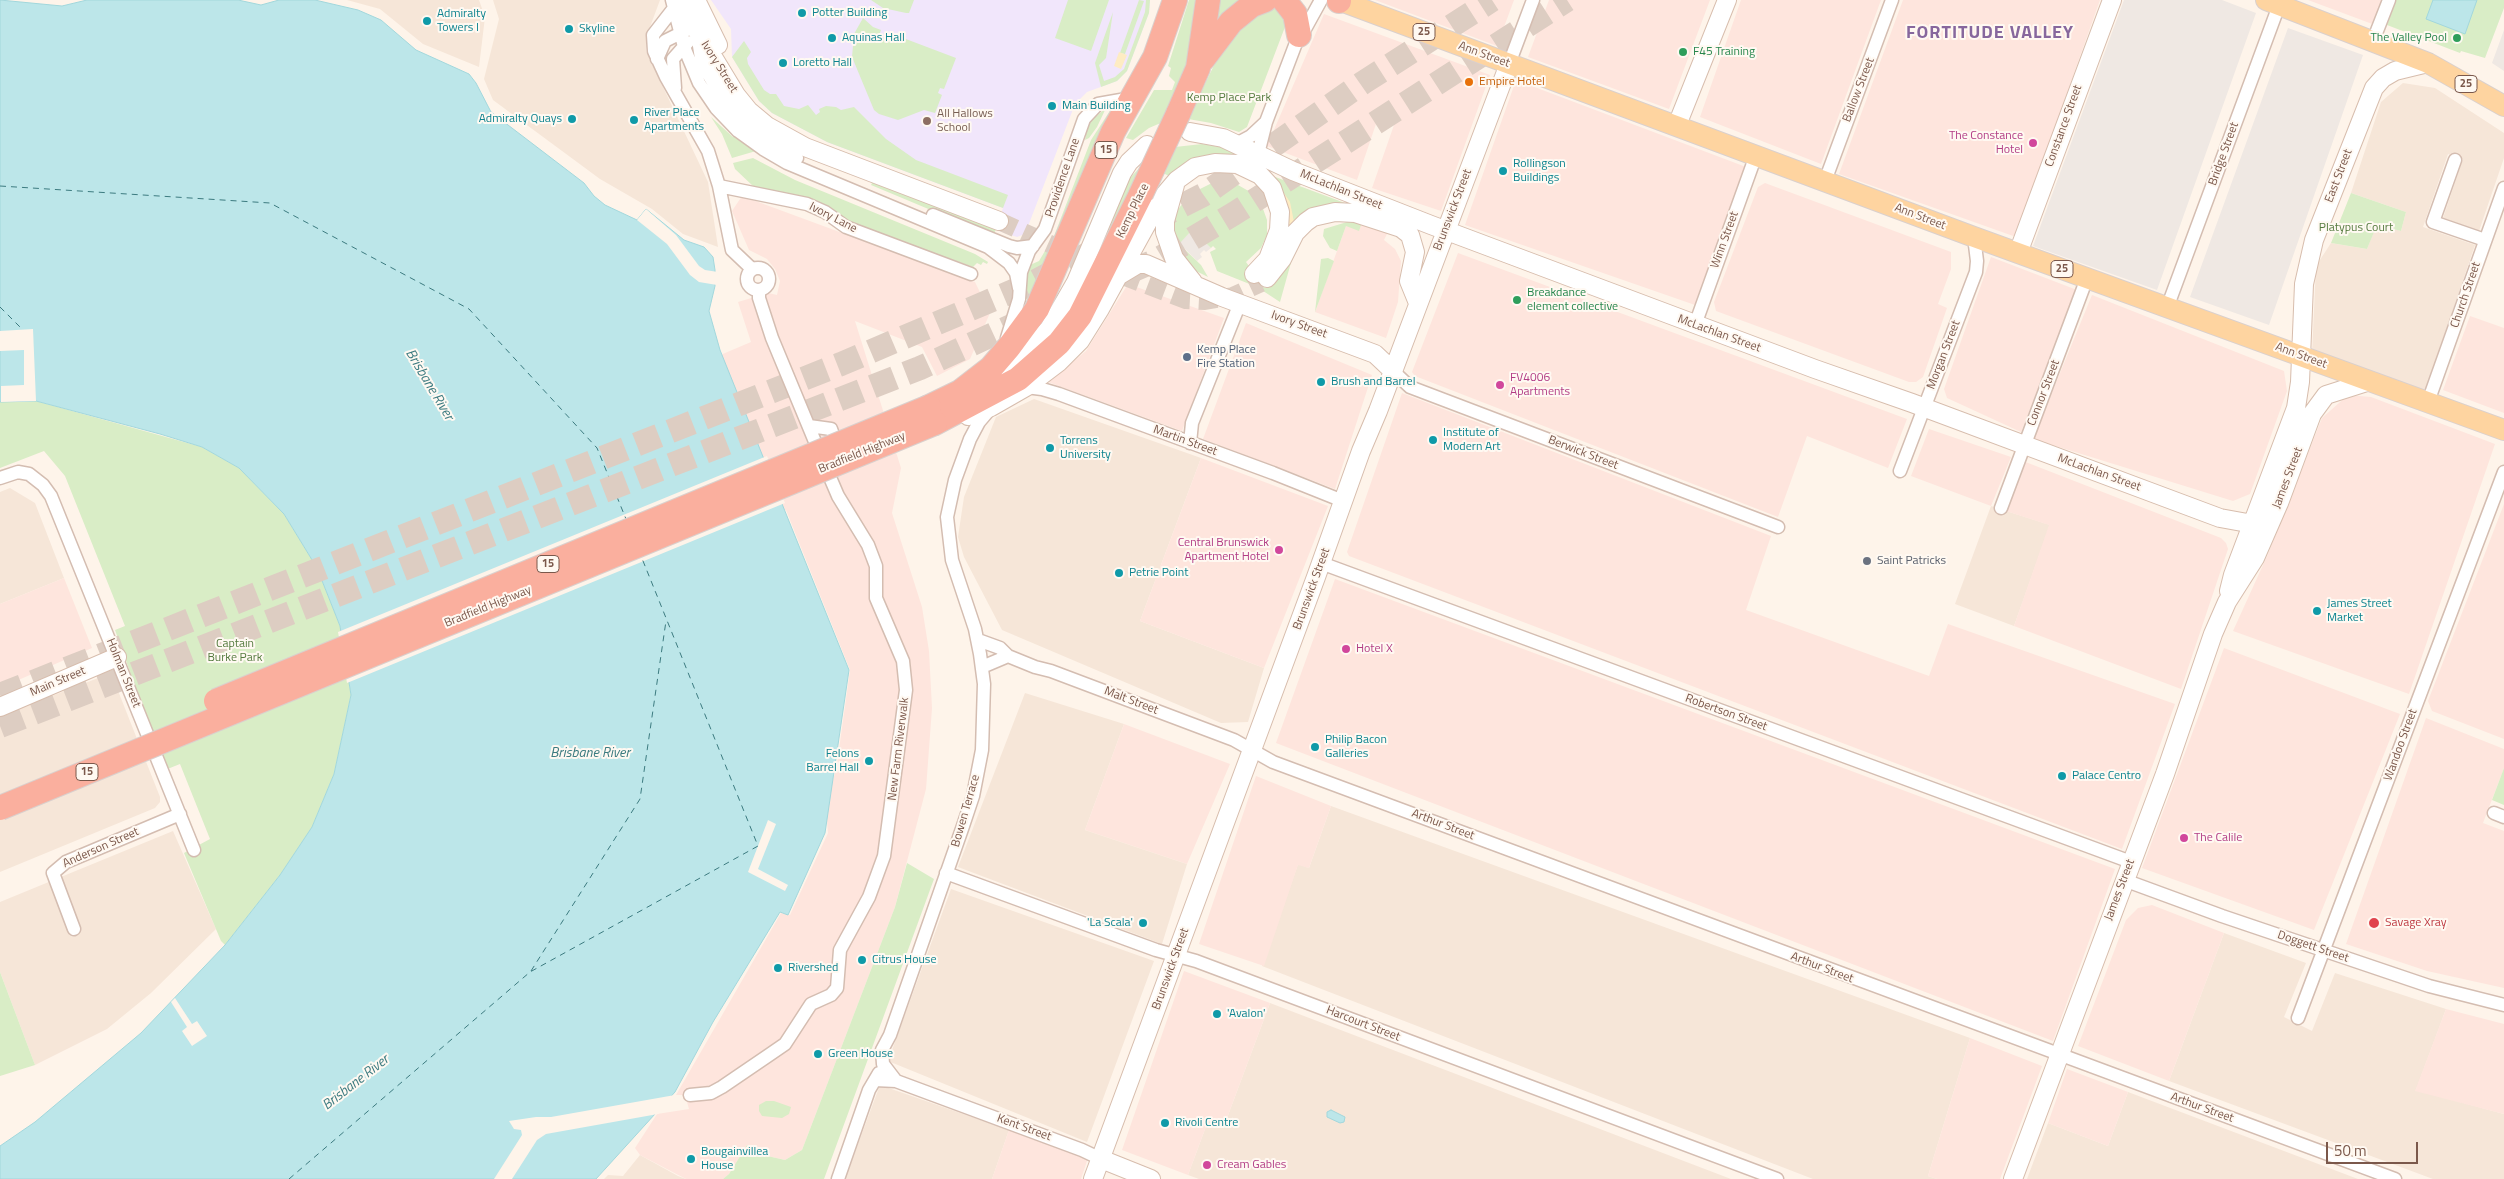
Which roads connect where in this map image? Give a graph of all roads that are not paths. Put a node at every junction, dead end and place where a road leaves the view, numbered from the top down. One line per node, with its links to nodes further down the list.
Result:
1 (690, 0): 16 (street)
2 (696, 0): 18 (main road, Ivory Street)
3 (1208, 0): 24 (highway, Kemp Place / 15)
4 (1265, 0): 24 (highway)
5 (1284, 0): 17 (highway)
6 (1321, 0): 17 (street)
7 (1339, 0): 23 (main road, Ann Street / 25)
8 (1533, 0): 23 (street, Brunswick Street)
9 (1727, 0): 30 (main road)
10 (1892, 0): 37 (street, Ballow Street)
11 (2112, 0): 44 (main road, Constance Street)
12 (2389, 0): 19 (street)
13 (2275, 2): 19 (main road); 52 (street, Bridge Street)
14 (676, 3): 16 (main road); 21 (street)
15 (1171, 3): 26 (highway, 15)
16 (688, 31): 18 (street); 18 (main road, Ivory Street); 20 (street); 21 (street); 43 (street, Ivory Street)
17 (1299, 35): 28 (street)
18 (716, 41)
19 (2373, 41): 22 (main road)
20 (684, 47): 25 (street); 49 (street, Ivory Street)
21 (657, 59): 25 (street)
22 (2428, 63): 27 (main road, 25); 54 (main road, East Street)
23 (1509, 64): 30 (main road, Ann Street / 25); 40 (main road, Brunswick Street)
24 (1198, 68): 29 (highway, Kemp Place / 15)
25 (675, 90): 38 (street)
26 (1134, 97): 43 (street, Providence Lane); 55 (highway, 15)
27 (2504, 106)
28 (1266, 122): 31 (street); 33 (street)
29 (1184, 123): 31 (main road, McLachlan Street); 60 (highway, Kemp Place / 15, bridge)
30 (1677, 125): 34 (main road, Ann Street / 25)
31 (1236, 144): 33 (main road, McLachlan Street)
32 (1147, 146): 57 (main road)
33 (1258, 154): 40 (main road, McLachlan Street)
34 (1756, 155): 37 (main road, Ann Street / 25); 53 (street, Winn Street)
35 (2455, 160): 42 (street)
36 (1177, 180): 46 (main road, Kemp Place); 48 (main road, Ivory Street); 51 (main road)
37 (1825, 180): 41 (main road, Ann Street / 25)
38 (719, 186): 45 (street, Ivory Lane); 64 (street, New Farm Riverwalk)
39 (2504, 188): 42 (street, Church Street)
40 (1445, 231): 51 (main road, Brunswick Street); 53 (main road, McLachlan Street)
41 (1974, 237): 44 (main road, Ann Street / 25); 62 (street, Morgan Street)
42 (2485, 240): 61 (street, Church Street)
43 (1033, 246): 49 (street, Providence Lane)
44 (2018, 253): 47 (main road, Ann Street / 25)
45 (971, 274)
46 (1118, 276): 48 (main road, Ivory Street); 59 (main road, Kemp Place)
47 (2088, 278): 52 (main road, Ann Street / 25); 67 (street, Connor Street)
48 (1201, 287): 50 (main road, Ivory Street)
49 (1019, 288): 55 (street)
50 (1240, 303): 56 (main road, Ivory Street); 66 (street)
51 (1418, 303): 56 (main road, Brunswick Street)
52 (2167, 308): 54 (main road, Ann Street / 25)
53 (1694, 325): 62 (main road, McLachlan Street)
54 (2301, 356): 58 (main road, Ann Street / 25); 75 (main road, James Street)
55 (999, 359): 57 (highway, 15)
56 (1393, 371): 72 (main road, Brunswick Street); 76 (street, Berwick Street)
57 (977, 380): 63 (highway, Bradfield Highway / 15)
58 (2370, 381): 61 (main road, Ann Street / 25); 77 (main road, James Street)
59 (1026, 387): 60 (main road, Kemp Place); 66 (street, Martin Street)
60 (996, 398): 63 (highway, Bradfield Highway / 15); 79 (street, Bowen Terrace)
61 (2428, 402): 65 (main road, Ann Street / 25)
62 (1924, 407): 67 (main road, McLachlan Street); 68 (street, Morgan Street)
63 (934, 417): 85 (highway, Bradfield Highway / 15, bridge); 86 (highway, Bradfield Highway / 15, bridge)
64 (809, 426): 70 (street, New Farm Riverwalk); 70 (street)
65 (2504, 430)
66 (1190, 443): 72 (street, Martin Street)
67 (2024, 446): 73 (street, Connor Street); 74 (main road, McLachlan Street)
68 (1900, 471)
69 (2504, 472): 93 (street, Wandoo Street)
70 (828, 475): 101 (street, New Farm Riverwalk)
71 (0, 478): 81 (street, Holman Street)
72 (1343, 501): 78 (main road, Brunswick Street)
73 (2001, 508)
74 (2231, 521): 75 (main road, McLachlan Street); 77 (main road)
75 (2253, 524): 77 (main road, James Street)
76 (1778, 527)
77 (2251, 551): 89 (main road, James Street)
78 (1321, 563): 84 (main road, Brunswick Street); 89 (street, Robertson Street)
79 (978, 640): 80 (street, Malt Street); 82 (street, Bowen Terrace)
80 (1008, 656): 82 (street); 84 (street, Malt Street)
81 (117, 657): 83 (main road, Main Street); 87 (street, Holman Street)
82 (982, 667): 90 (street, Bowen Terrace)
83 (0, 707)
84 (1252, 750): 94 (main road, Brunswick Street); 97 (street, Arthur Street)
85 (0, 790)
86 (0, 808)
87 (180, 814): 88 (street, Holman Street); 92 (street, Anderson Street)
88 (194, 850)
89 (2131, 862): 91 (main road, James Street)
90 (946, 873): 94 (street, Harcourt Street); 98 (street, Bowen Terrace)
91 (2124, 880): 93 (street, Doggett Street); 97 (main road, James Street)
92 (74, 929)
93 (2325, 951): 95 (street, Doggett Street); 96 (street, Wandoo Street)
94 (1176, 956): 102 (main road, Brunswick Street); 106 (street, Harcourt Street)
95 (2504, 1005)
96 (2298, 1018)
97 (2059, 1055): 107 (main road, James Street); 108 (street, Arthur Street)
98 (883, 1064): 99 (street, Bowen Terrace); 100 (street)
99 (875, 1080): 100 (street, Kent Street); 103 (street, Bowen Terrace)
100 (896, 1081): 102 (street, Kent Street)
101 (690, 1096)
102 (1101, 1159): 104 (main road, Brunswick Street); 105 (main road, Kent Street)
103 (838, 1179)
104 (1093, 1179)
105 (1151, 1179)
106 (1777, 1179)
107 (2013, 1179)
108 (2395, 1179)

